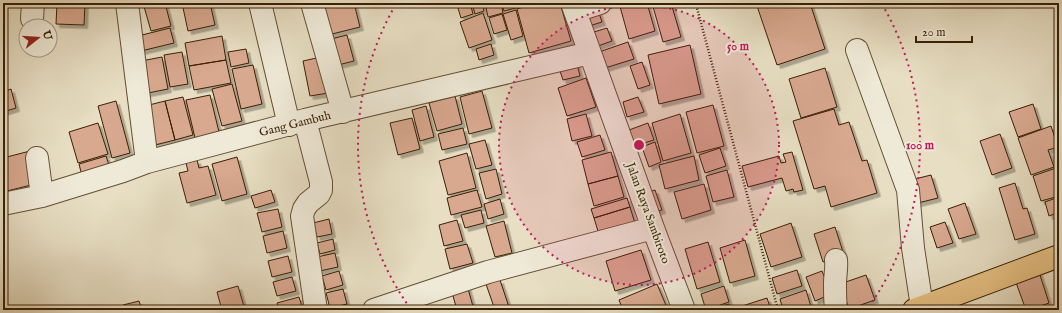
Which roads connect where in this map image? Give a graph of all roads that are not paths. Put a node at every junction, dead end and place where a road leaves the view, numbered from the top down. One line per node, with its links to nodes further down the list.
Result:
1 (127, 3): 11 (street)
2 (260, 3): 9 (street)
3 (312, 3): 8 (street)
4 (600, 3): 5 (street)
5 (574, 7): 7 (street, Jalan Raya Sambiroto)
6 (857, 50): 17 (street)
7 (590, 53): 8 (street, Gang Gambuh); 14 (street, Jalan Raya Sambiroto)
8 (343, 112): 9 (street, Gang Gambuh)
9 (297, 122): 11 (street, Gang Gambuh); 18 (street)
10 (37, 158): 12 (street)
11 (147, 162): 12 (street, Gang Gambuh)
12 (42, 196): 13 (street, Gang Gambuh)
13 (3, 204)
14 (653, 228): 19 (street); 20 (street, Jalan Raya Sambiroto)
15 (1058, 258): 17 (main road)
16 (836, 260): 21 (street)
17 (918, 308)
18 (316, 310)
19 (374, 310)
20 (684, 310)
21 (836, 310)

